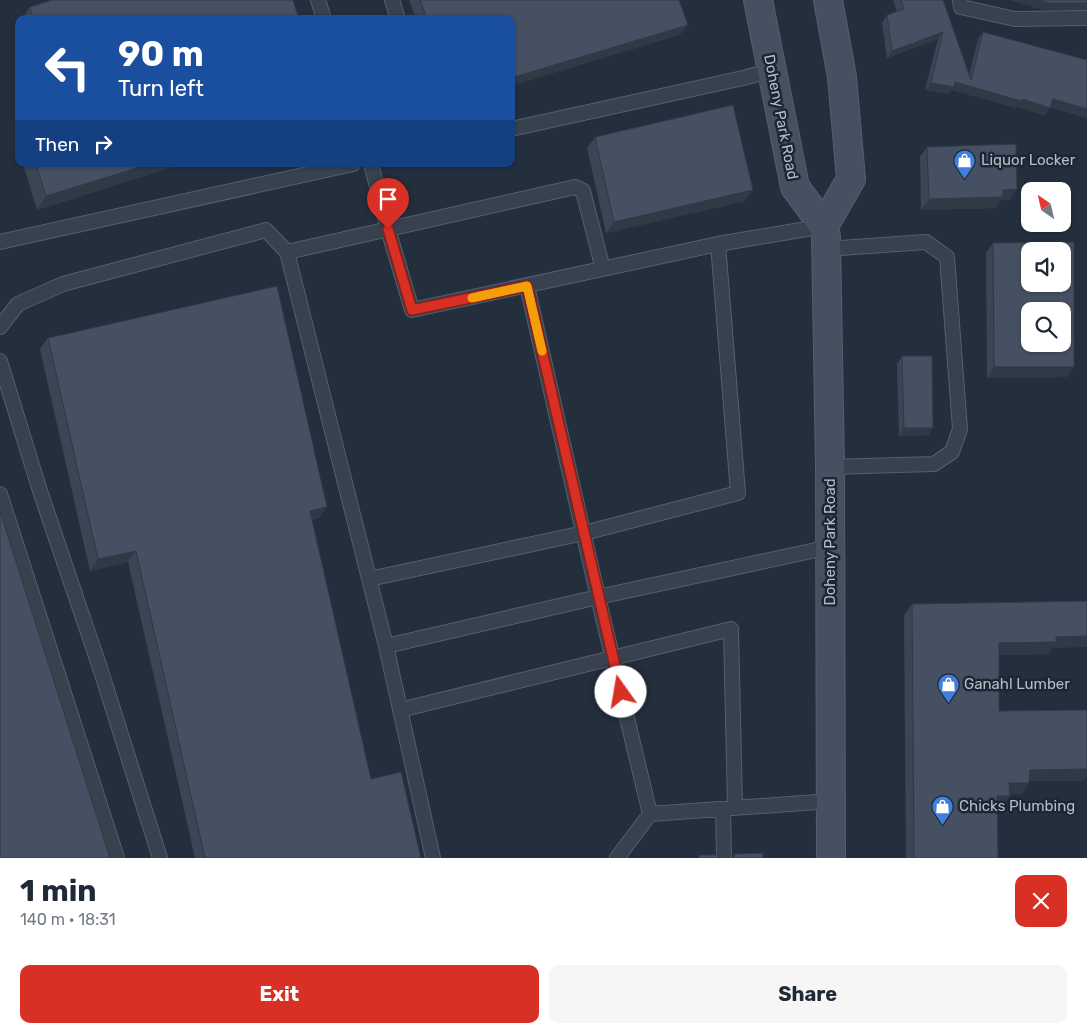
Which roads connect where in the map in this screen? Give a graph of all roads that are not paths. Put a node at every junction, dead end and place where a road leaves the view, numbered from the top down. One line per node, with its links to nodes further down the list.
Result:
1 (318, 0): 6 (lane)
2 (392, 0): 7 (lane)
3 (758, 0): 9 (main road, Doheny Park Road)
4 (828, 0): 14 (main road)
5 (960, 0): 8 (lane)
6 (323, 15)
7 (397, 15)
8 (1087, 18)
9 (772, 70): 10 (lane); 14 (main road, Doheny Park Road)
10 (515, 128)
11 (339, 167): 15 (lane)
12 (372, 167): 13 (lane)
13 (388, 229): 17 (lane); 18 (lane); 19 (lane)
14 (825, 238): 16 (lane); 22 (main road, Doheny Park Road); 22 (lane)
15 (0, 242)
16 (718, 244): 18 (lane); 24 (lane)
17 (287, 252): 20 (lane); 26 (lane)
18 (603, 269): 19 (lane)
19 (527, 286): 24 (lane)
20 (0, 327)
21 (0, 361): 35 (lane)
22 (830, 466): 25 (main road, Doheny Park Road)
23 (0, 494): 34 (lane)
24 (584, 532): 26 (lane); 27 (lane)
25 (830, 547): 27 (lane); 31 (main road, Doheny Park Road)
26 (369, 579): 28 (lane)
27 (598, 597): 28 (lane); 29 (lane)
28 (386, 646): 30 (lane)
29 (613, 658): 30 (lane); 32 (lane); 33 (lane)
30 (400, 710): 36 (lane)
31 (831, 801): 32 (lane); 39 (main road, Doheny Park Road)
32 (729, 808): 33 (lane); 38 (lane)
33 (650, 814): 37 (lane)
34 (117, 858)
35 (160, 858)
36 (433, 858)
37 (617, 858)
38 (724, 858)
39 (830, 858)

